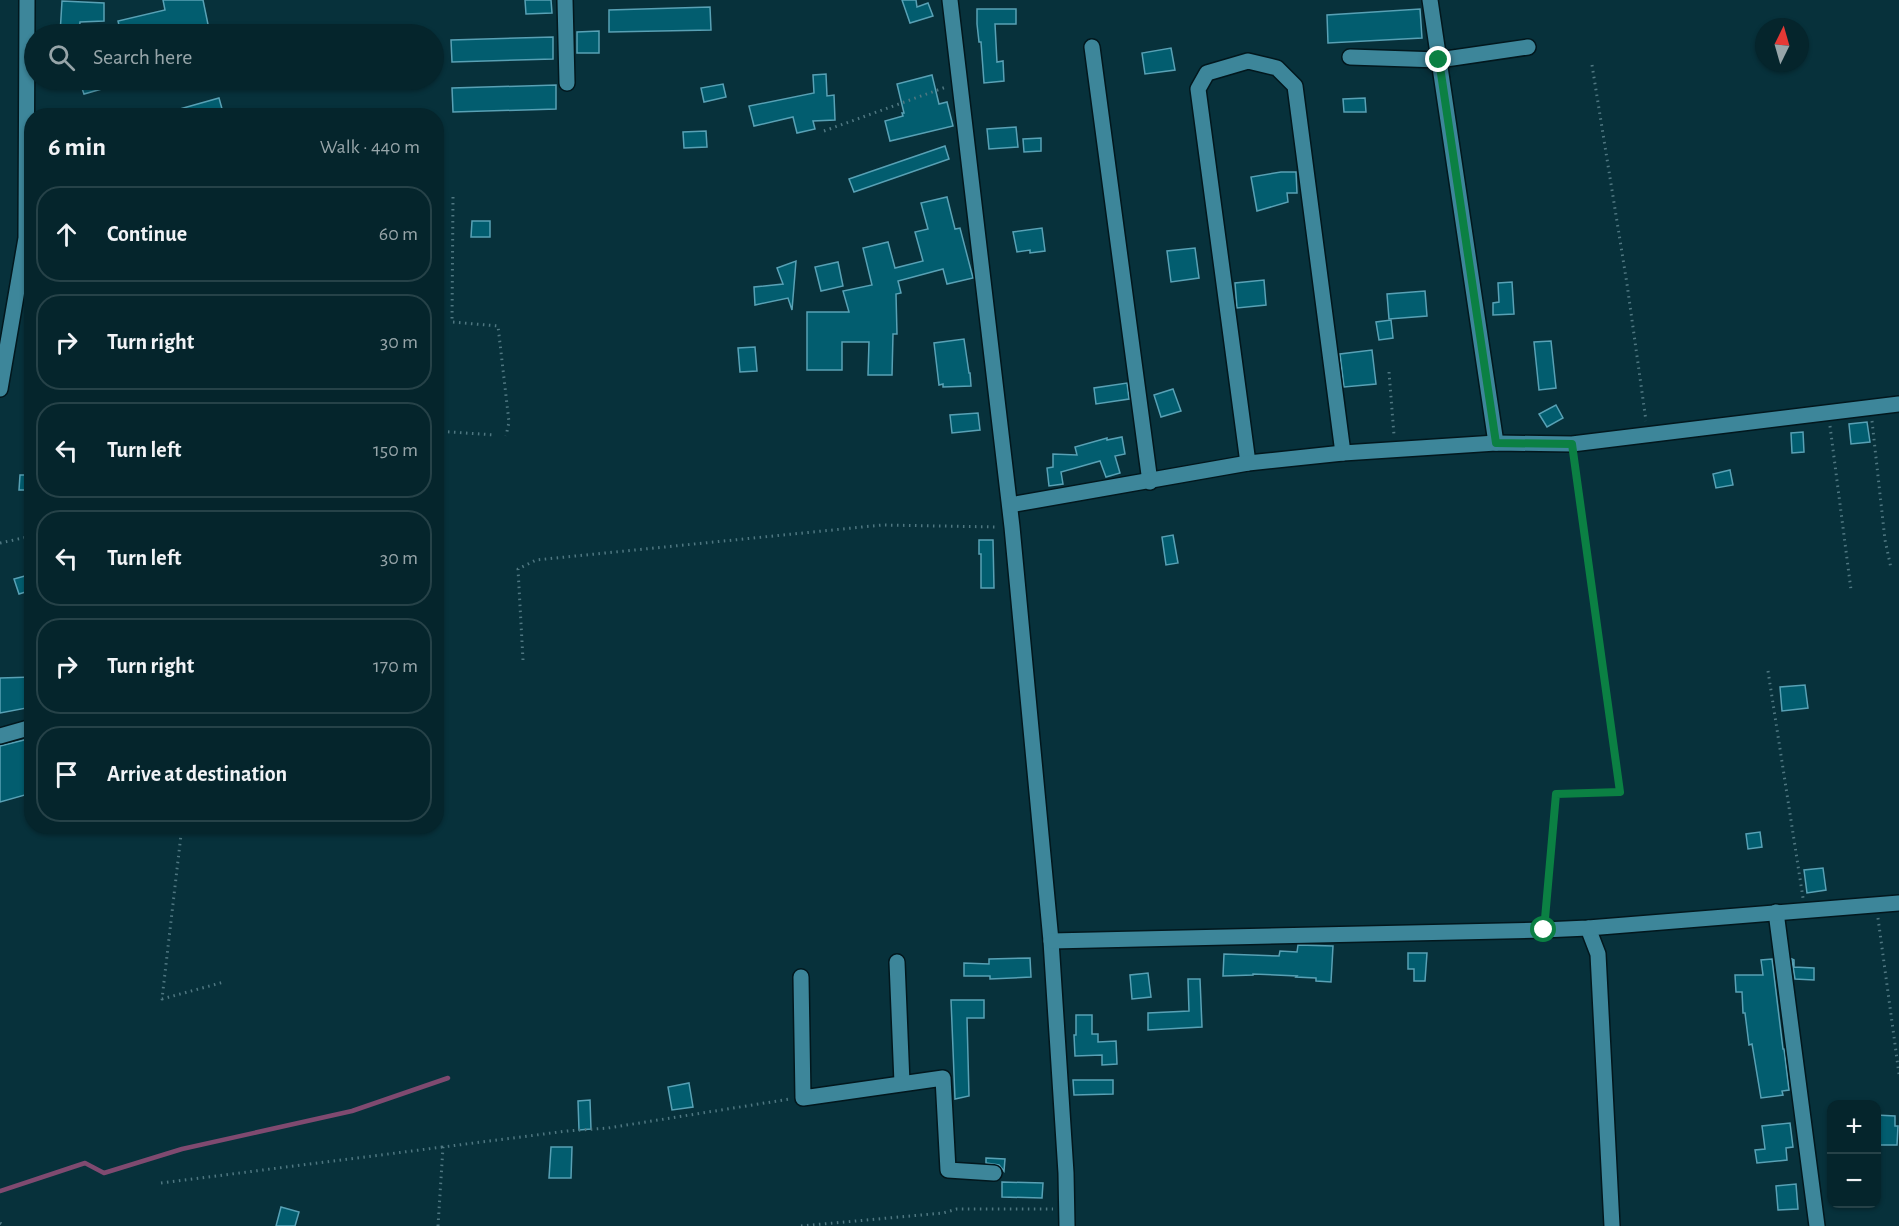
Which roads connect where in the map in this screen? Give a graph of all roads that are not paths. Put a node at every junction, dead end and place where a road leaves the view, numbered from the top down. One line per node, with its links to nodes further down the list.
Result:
1 (27, 0): 5 (street)
2 (565, 0): 10 (street)
3 (950, 0): 20 (street)
4 (1430, 0): 9 (street)
5 (27, 24)
6 (1092, 46): 19 (street)
7 (1528, 47): 9 (street)
8 (1350, 57): 9 (street)
9 (1439, 60): 16 (street)
10 (567, 83)
11 (27, 90): 12 (street)
12 (27, 108)
13 (24, 250): 14 (street)
14 (0, 389)
15 (1899, 404): 16 (street)
16 (1496, 443): 17 (street)
17 (1343, 453): 18 (street); 18 (street)
18 (1248, 463): 19 (street)
19 (1150, 482): 20 (street)
20 (1010, 505): 26 (street)
21 (24, 728): 22 (street)
22 (0, 736)
23 (1899, 903): 24 (street)
24 (1776, 912): 25 (street); 33 (street)
25 (1588, 928): 26 (street); 32 (street)
26 (1051, 941): 31 (street)
27 (897, 962): 29 (street)
28 (801, 976): 29 (street)
29 (902, 1083): 30 (street)
30 (994, 1173)
31 (1067, 1226)
32 (1612, 1226)
33 (1817, 1226)

